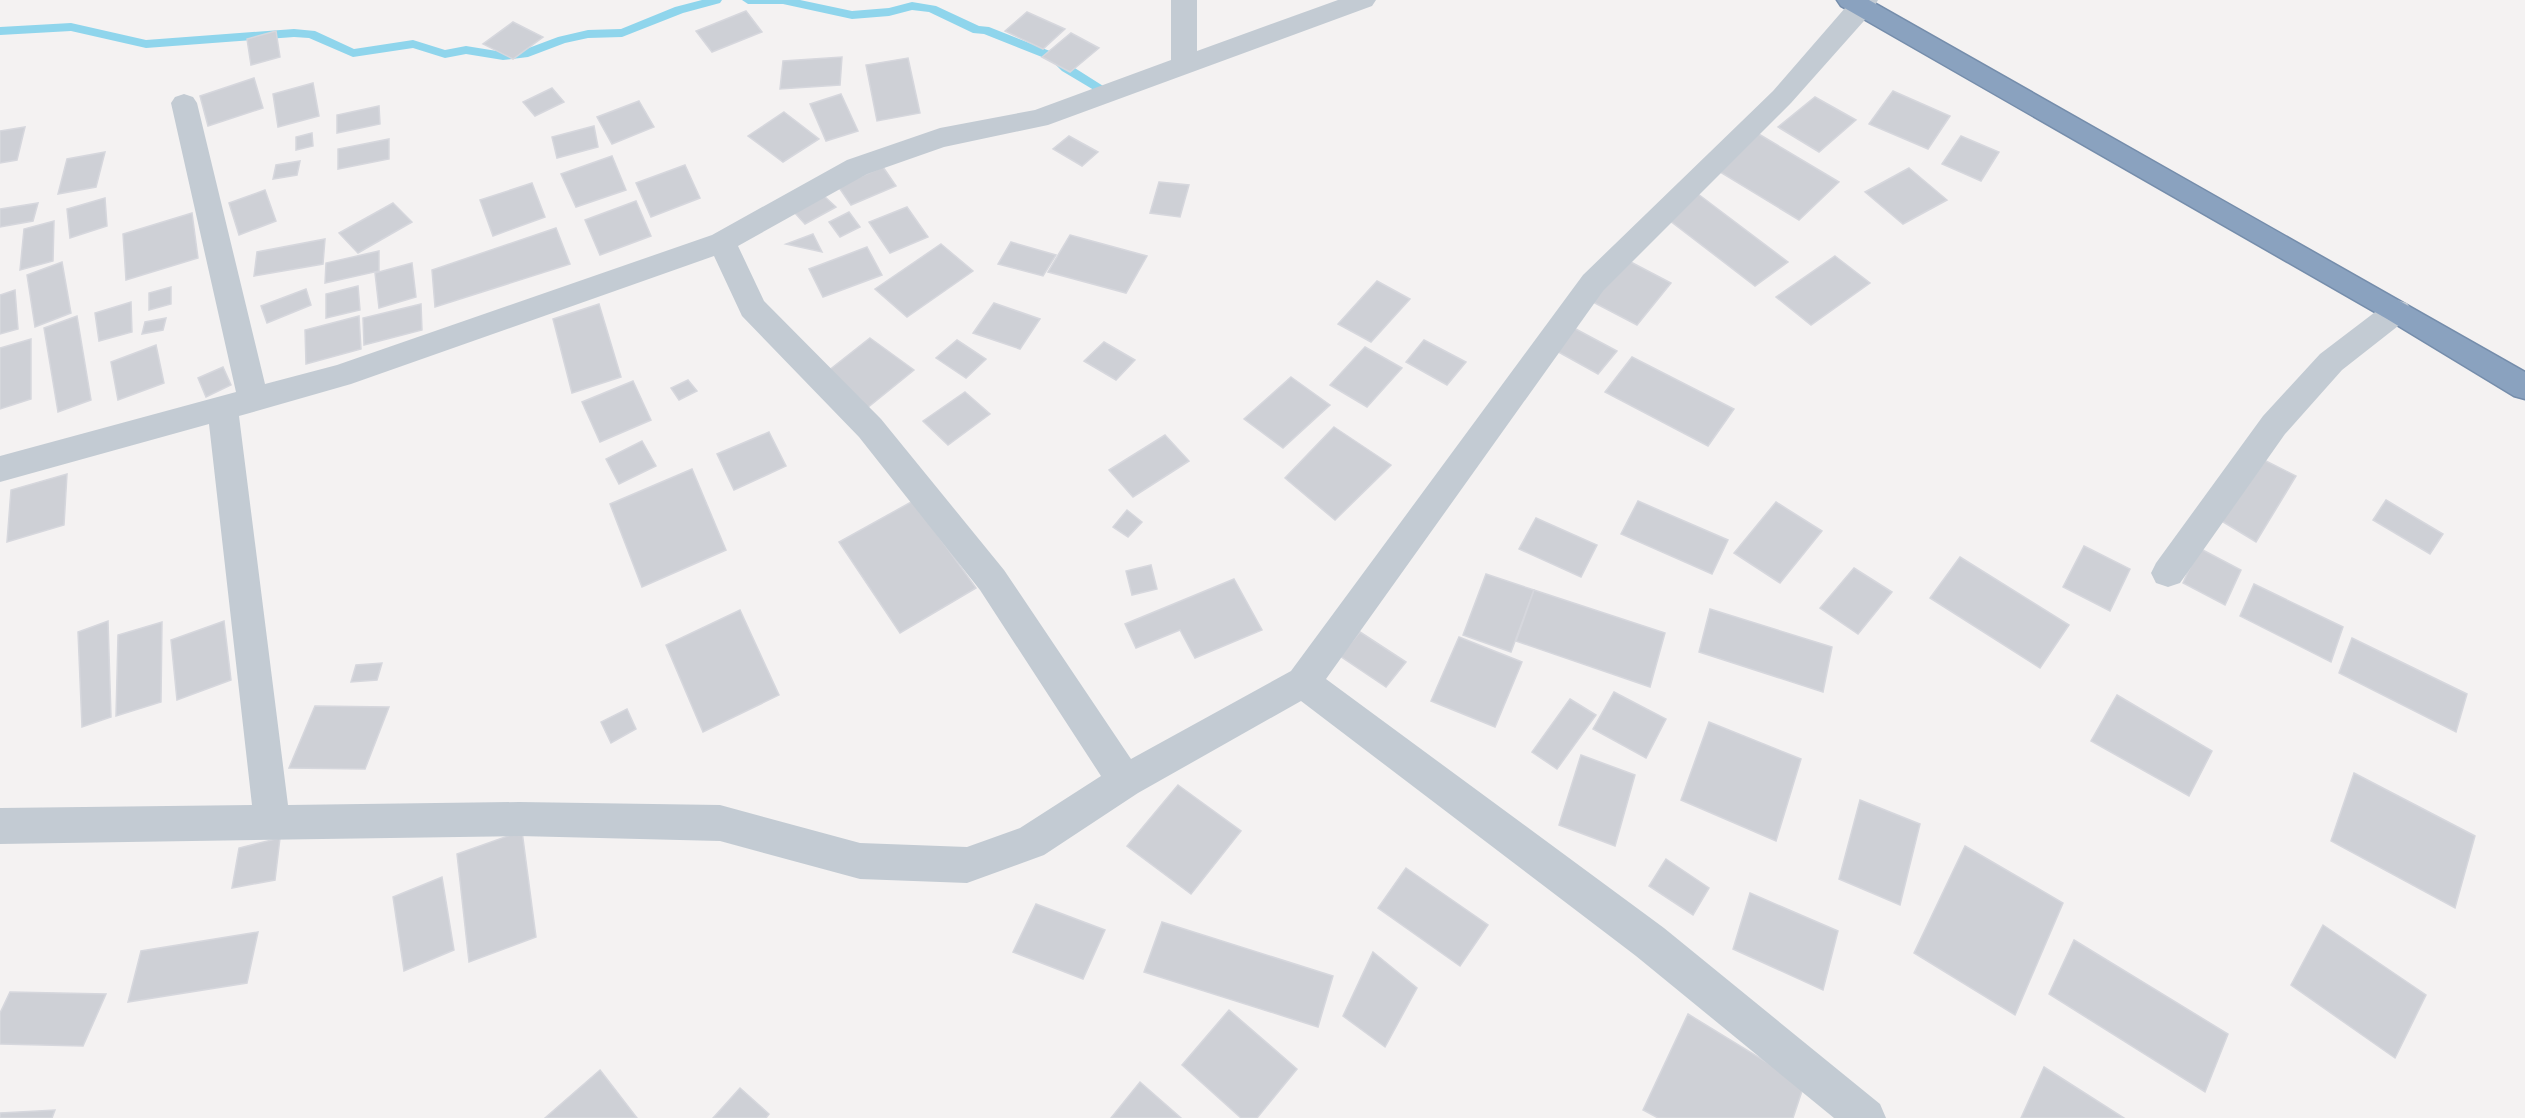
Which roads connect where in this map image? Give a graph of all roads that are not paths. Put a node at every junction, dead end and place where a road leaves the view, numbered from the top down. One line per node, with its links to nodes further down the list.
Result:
1 (1184, 0): 4 (street)
2 (1363, 0): 4 (street)
3 (1859, 2): 7 (highway); 12 (street)
4 (1184, 66): 6 (street)
5 (184, 103): 9 (street)
6 (722, 242): 9 (street); 13 (street)
7 (2397, 311): 8 (highway); 11 (street)
8 (2525, 387)
9 (238, 404): 10 (street); 14 (street)
10 (0, 469)
11 (2168, 573)
12 (1303, 682): 13 (street); 16 (street)
13 (1125, 781): 14 (street)
14 (272, 822): 15 (street)
15 (0, 826)
16 (1866, 1118)

